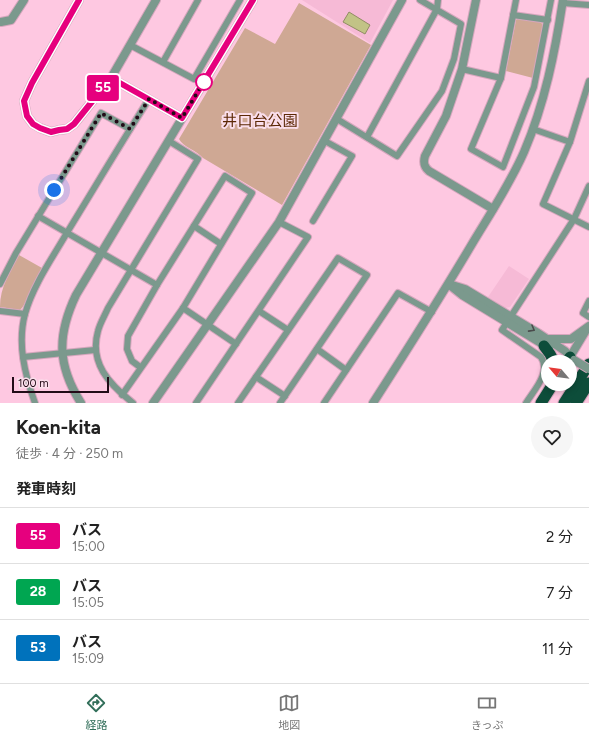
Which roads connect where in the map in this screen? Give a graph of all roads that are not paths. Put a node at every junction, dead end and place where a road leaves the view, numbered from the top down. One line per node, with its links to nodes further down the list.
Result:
1 (24, 0): 18 (street)
2 (80, 0): 22 (street)
3 (156, 0): 19 (street)
4 (198, 0): 20 (street)
5 (240, 0): 20 (street)
6 (253, 0): 26 (street)
7 (402, 0): 27 (street)
8 (420, 0): 15 (street)
9 (438, 0): 15 (street)
10 (476, 0): 21 (street)
11 (516, 0): 16 (street)
12 (551, 0): 17 (street)
13 (563, 1): 14 (street); 29 (street)
14 (589, 5)
15 (437, 9): 30 (street); 30 (street)
16 (514, 15): 17 (street); 23 (street)
17 (548, 20): 23 (street)
18 (1, 22)
19 (130, 44): 20 (street); 22 (street)
20 (163, 62)
21 (462, 69): 23 (street); 35 (street)
22 (111, 78): 25 (street)
23 (501, 78)
24 (589, 81): 33 (street)
25 (149, 99): 26 (street); 28 (street)
26 (182, 118): 31 (street)
27 (337, 120): 30 (street); 32 (street)
28 (130, 129): 36 (street); 42 (street)
29 (533, 129): 33 (street); 35 (street)
30 (367, 136)
31 (169, 141): 44 (street); 45 (street)
32 (325, 141): 38 (street); 39 (street)
33 (570, 142): 37 (street)
34 (589, 186): 37 (street)
35 (493, 209): 47 (street)
36 (38, 216): 42 (street); 46 (street)
37 (574, 219): 41 (street); 56 (street)
38 (313, 221)
39 (279, 222): 52 (street); 57 (street)
40 (194, 226): 43 (street); 43 (street); 48 (street)
41 (589, 227)
42 (68, 232): 44 (street); 54 (street)
43 (221, 244): 50 (street)
44 (102, 252): 45 (street); 64 (street)
45 (132, 269): 48 (street); 63 (street)
46 (0, 284)
47 (449, 284): 53 (street); 56 (street)
48 (157, 285): 71 (street)
49 (589, 301): 55 (street)
50 (183, 308): 57 (street); 71 (street)
51 (0, 311): 54 (street)
52 (259, 311): 59 (street); 61 (street)
53 (432, 312): 73 (street); 89 (street)
54 (25, 314): 68 (street)
55 (589, 317)
56 (508, 319): 60 (street); 90 (street)
57 (208, 326): 61 (street); 84 (street)
58 (589, 326): 60 (street); 67 (street)
59 (288, 330): 62 (street); 74 (street)
60 (546, 342): 65 (highway); 66 (street)
61 (236, 344): 85 (street)
62 (317, 349): 73 (street); 79 (street)
63 (95, 350): 64 (street); 78 (street)
64 (61, 354): 68 (street); 82 (street)
65 (550, 355)
66 (561, 355)
67 (573, 355)
68 (23, 357): 81 (street)
69 (577, 363): 72 (street, bridge)
70 (589, 364): 91 (highway)
71 (140, 367): 78 (street)
72 (589, 369)
73 (346, 370): 88 (street)
74 (256, 377): 79 (street); 86 (street)
75 (589, 383): 92 (highway)
76 (546, 391): 80 (highway)
77 (549, 391): 80 (highway)
78 (122, 394): 83 (street)
79 (285, 396): 87 (street)
80 (542, 402)
81 (35, 403)
82 (81, 403)
83 (133, 403)
84 (153, 403)
85 (196, 403)
86 (238, 403)
87 (280, 403)
88 (324, 403)
89 (373, 403)
90 (526, 403)
91 (564, 403)
92 (576, 403)

